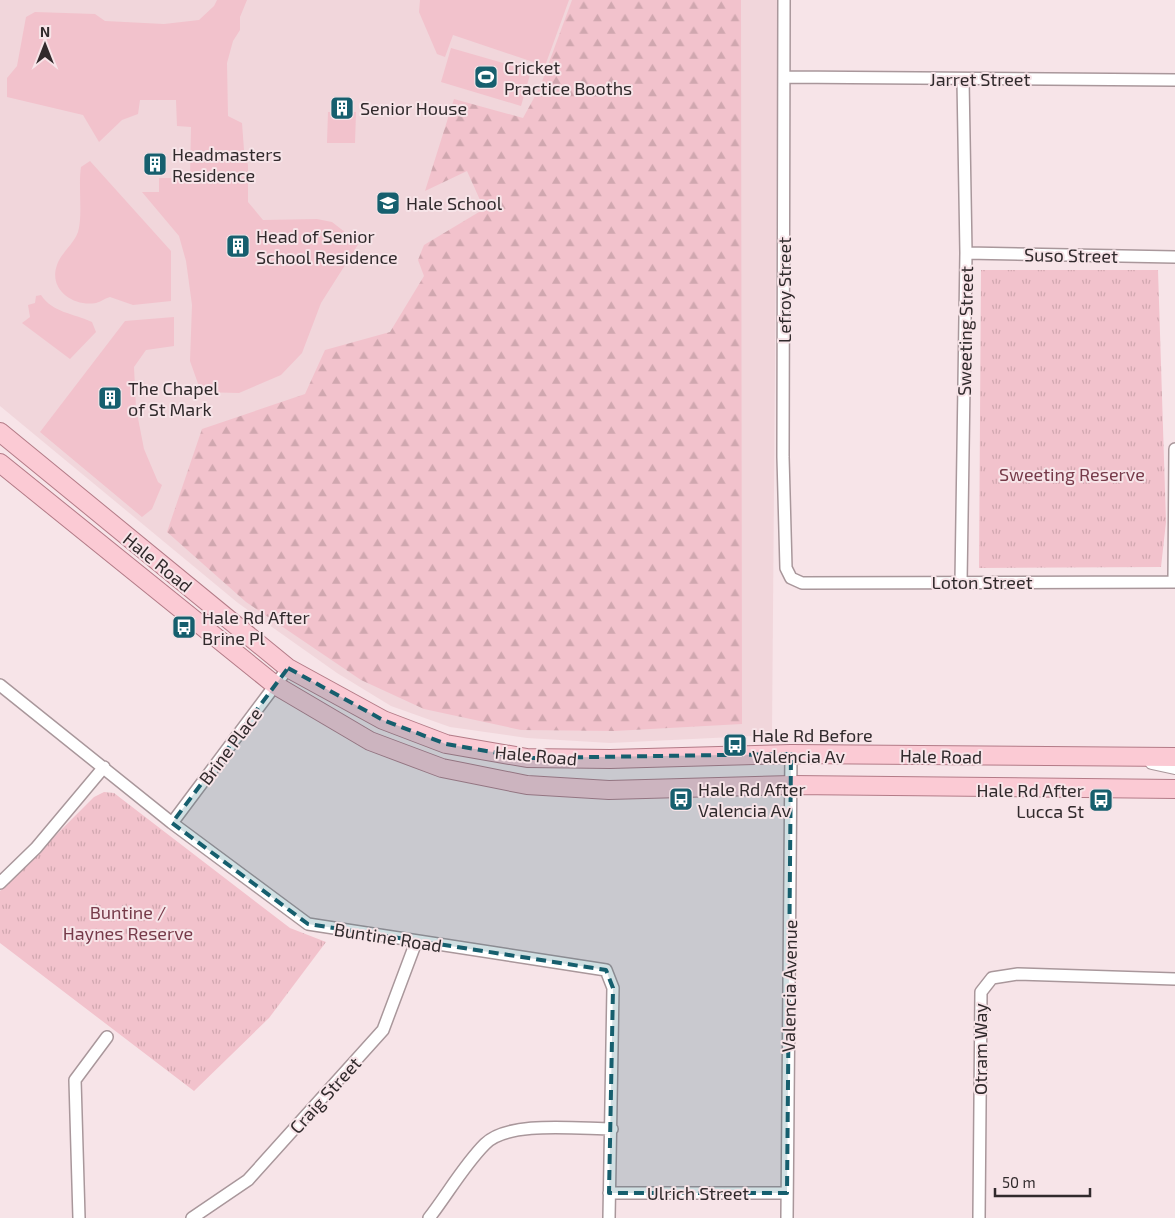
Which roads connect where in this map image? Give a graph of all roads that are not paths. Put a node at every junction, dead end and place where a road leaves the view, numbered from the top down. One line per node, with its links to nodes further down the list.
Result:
1 (784, 0): 2 (street, Lefroy Street)
2 (784, 77): 3 (street, Jarret Street); 11 (street, Lefroy Street)
3 (963, 80): 4 (street, Jarret Street); 5 (street, Sweeting Street)
4 (1175, 80)
5 (966, 253): 6 (street, Suso Street); 12 (street, Sweeting Street)
6 (1175, 257)
7 (0, 432): 14 (main road, Hale Road)
8 (1175, 449): 10 (street)
9 (0, 463): 16 (main road, Hale Road)
10 (1175, 480): 13 (street)
11 (791, 578): 12 (street, Loton Street)
12 (961, 582): 13 (street, Loton Street)
13 (1174, 582)
14 (288, 668): 16 (street, Brine Place); 17 (main road, Hale Road)
15 (0, 685): 20 (street, Buntine Road)
16 (276, 685): 22 (main road, Hale Road); 24 (street, Brine Place)
17 (791, 754): 18 (main road, Hale Road); 22 (street, Valencia Avenue)
18 (1127, 757): 19 (main road, Hale Road); 21 (street)
19 (1175, 757)
20 (104, 767): 24 (street, Buntine Road); 25 (street)
21 (1175, 767)
22 (792, 785): 23 (main road, Hale Road); 31 (street, Valencia Avenue)
23 (1175, 789)
24 (172, 823): 26 (street, Buntine Road)
25 (0, 883)
26 (416, 942): 29 (street, Buntine Road); 33 (street, Craig Street)
27 (1175, 979): 37 (street, Otram Way)
28 (107, 1037): 32 (street)
29 (612, 1129): 30 (street, Buntine Road); 34 (street)
30 (609, 1192): 31 (street, Ulrich Street); 35 (street, Buntine Road)
31 (787, 1193): 36 (street, Valencia Avenue)
32 (79, 1218)
33 (192, 1218)
34 (430, 1218)
35 (609, 1218)
36 (787, 1218)
37 (979, 1218)

